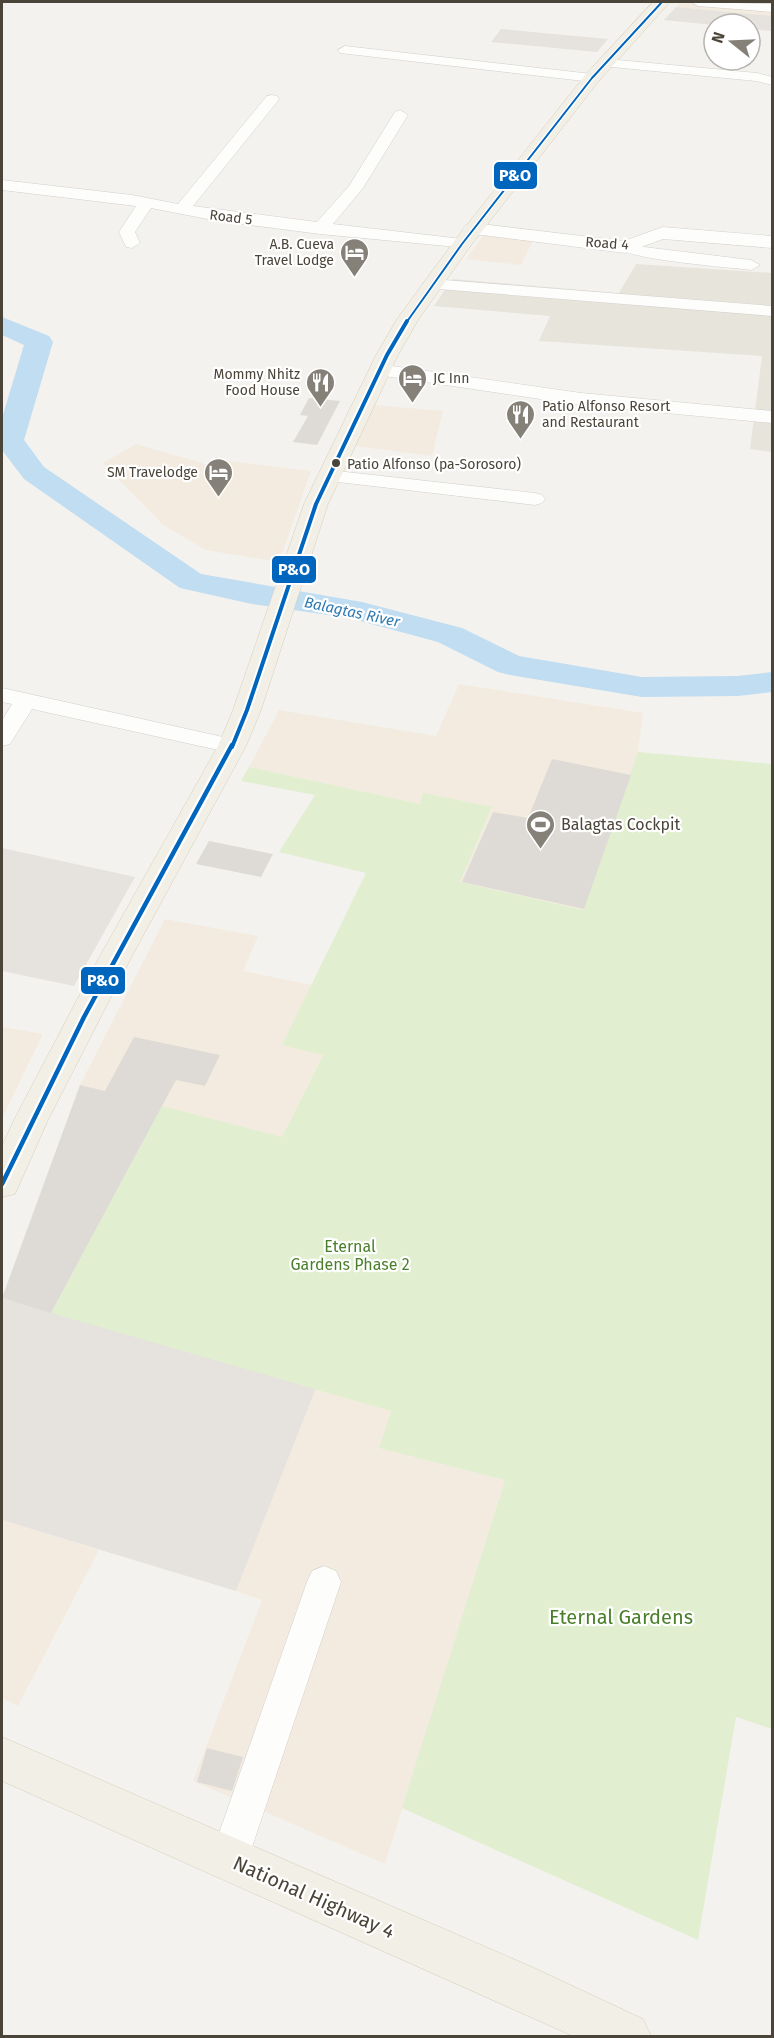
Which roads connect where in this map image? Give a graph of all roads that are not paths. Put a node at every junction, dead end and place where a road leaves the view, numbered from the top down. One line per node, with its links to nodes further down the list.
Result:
1 (662, 2): 5 (main road)
2 (698, 2): 3 (street)
3 (772, 8)
4 (345, 50): 5 (street)
5 (599, 70): 6 (street); 14 (main road)
6 (772, 81)
7 (272, 99): 12 (street)
8 (400, 116): 13 (street)
9 (8, 186): 10 (street); 11 (street, Road 5)
10 (2, 201)
11 (146, 203): 12 (street, Road 5); 16 (street)
12 (182, 210): 13 (street, Road 5)
13 (320, 229): 14 (street, Road 5)
14 (468, 237): 17 (street, Road 4); 19 (main road)
15 (772, 242): 17 (street, Road 4)
16 (132, 243)
17 (625, 247): 18 (street)
18 (751, 265)
19 (432, 284): 20 (street); 21 (main road)
20 (772, 311)
21 (378, 370): 22 (street); 23 (main road)
22 (772, 417)
23 (328, 476): 24 (street); 28 (main road)
24 (535, 499)
25 (2, 695): 26 (street)
26 (26, 700): 27 (street); 28 (street)
27 (2, 739)
28 (232, 746): 29 (main road)
29 (2, 1184)
30 (324, 1582): 32 (street)
31 (2, 1759): 32 (main road, National Highway 4)
32 (229, 1859): 33 (main road, National Highway 4)
33 (626, 2037)

